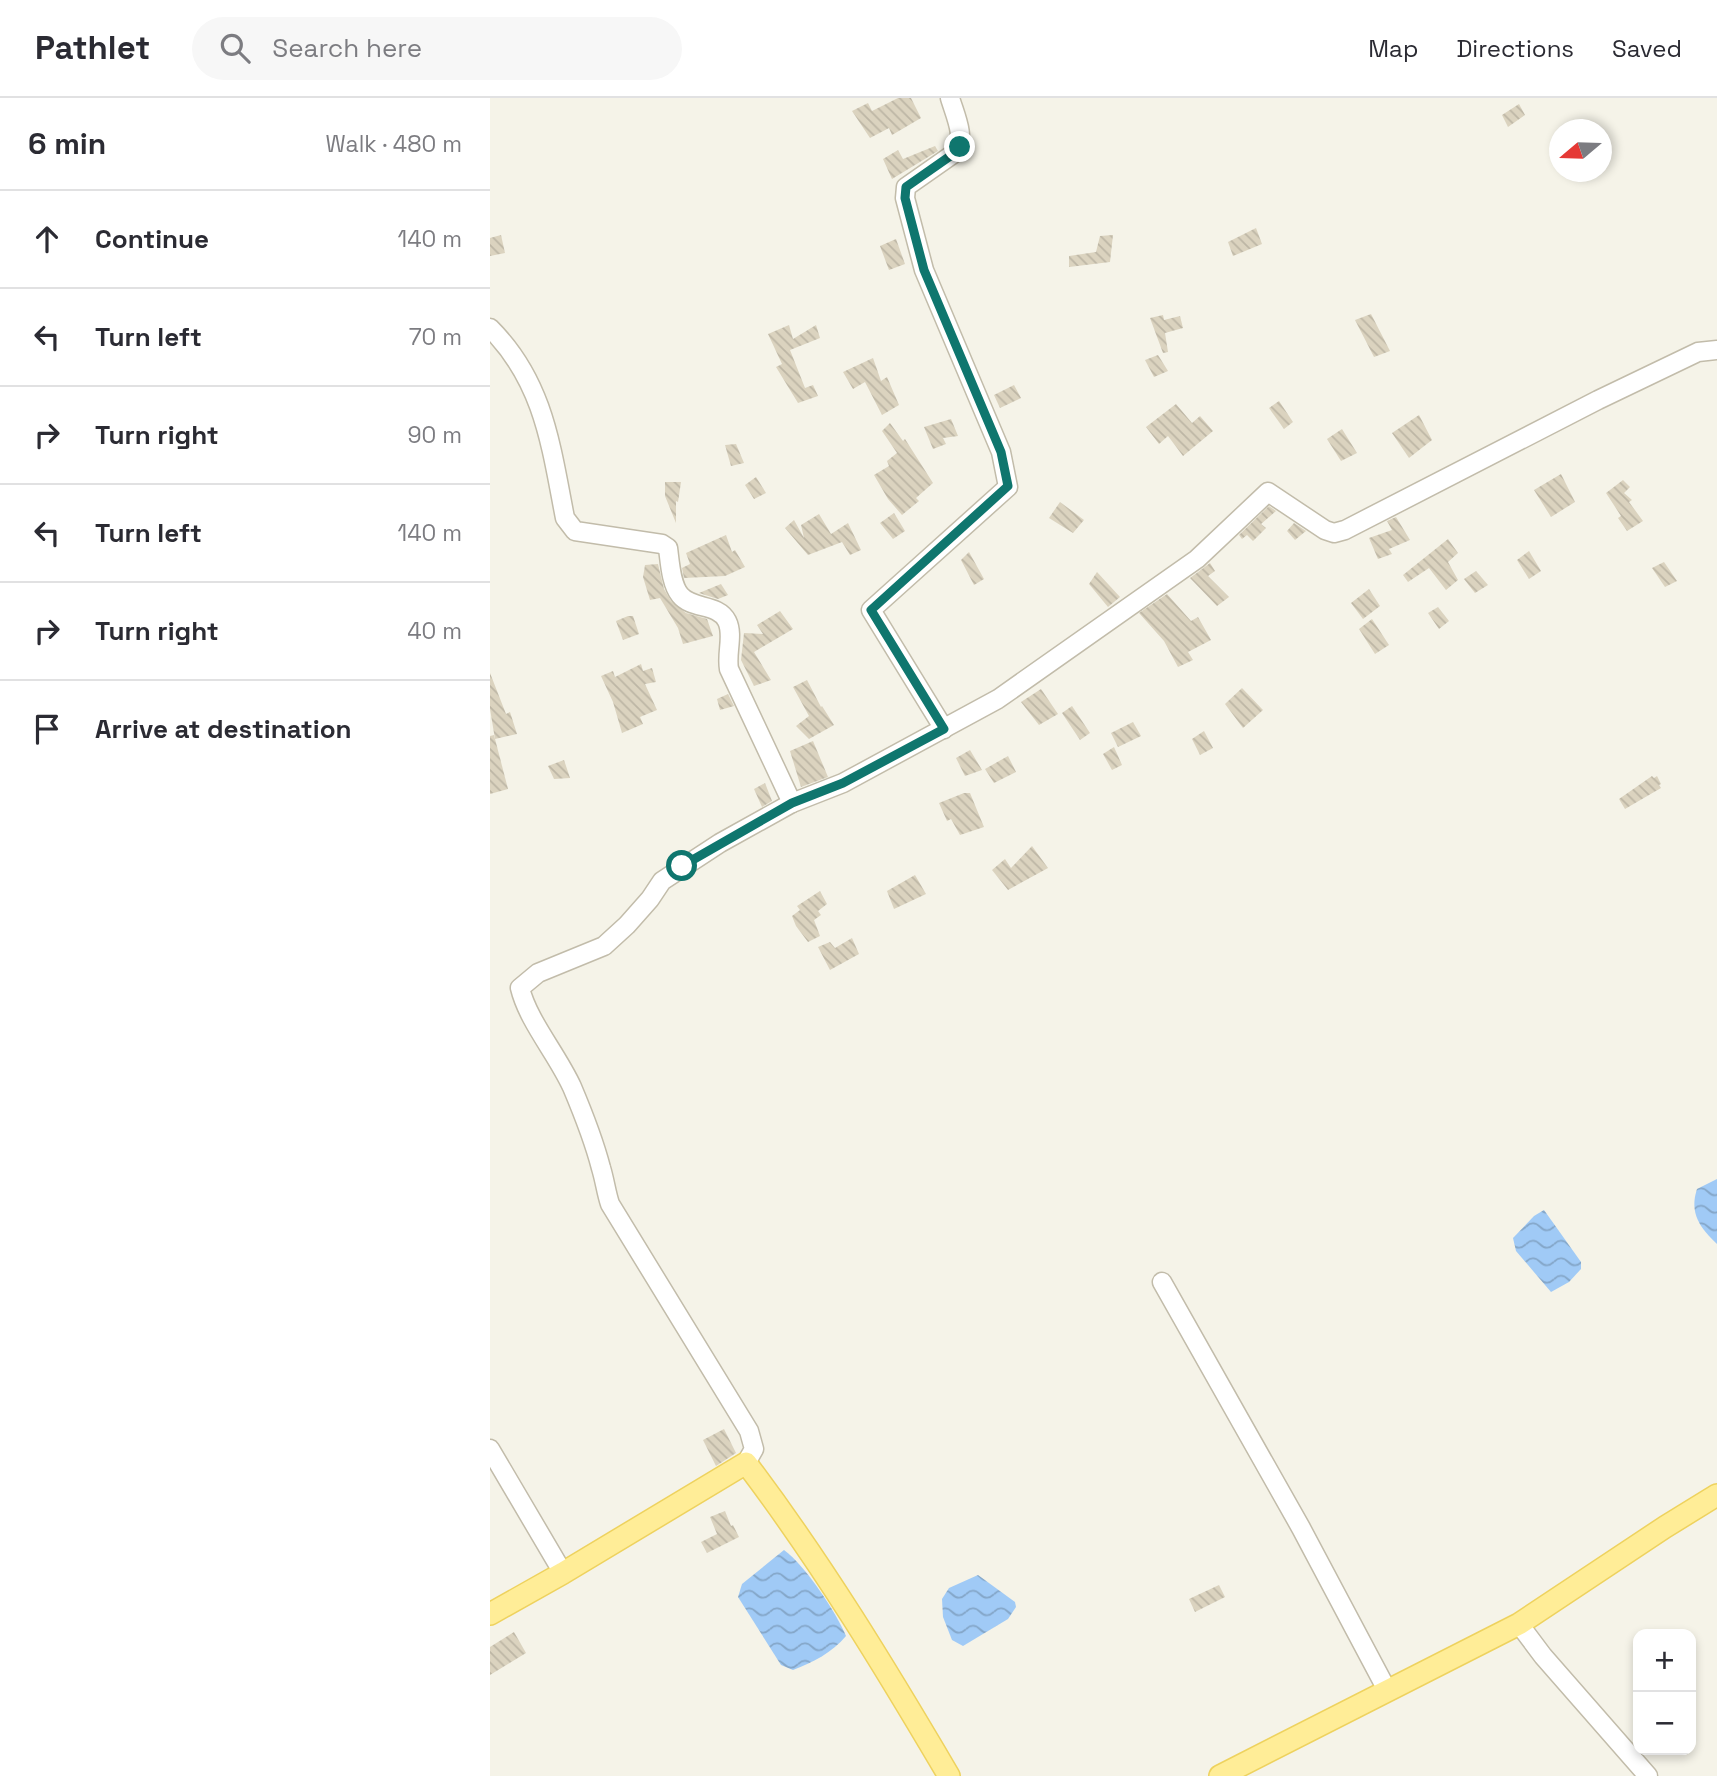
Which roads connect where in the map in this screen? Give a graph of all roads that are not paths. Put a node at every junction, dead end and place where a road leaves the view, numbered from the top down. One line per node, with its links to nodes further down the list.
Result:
1 (950, 98): 4 (street)
2 (490, 328): 5 (street)
3 (1717, 350): 4 (street)
4 (944, 729): 5 (street)
5 (792, 803): 8 (street)
6 (1162, 1282): 13 (street)
7 (490, 1449): 10 (street)
8 (746, 1463): 10 (main road); 14 (main road)
9 (1717, 1496): 12 (main road)
10 (563, 1573): 11 (main road)
11 (490, 1614)
12 (1519, 1624): 13 (main road); 16 (street)
13 (1387, 1690): 15 (main road)
14 (949, 1776)
15 (1220, 1776)
16 (1648, 1776)

